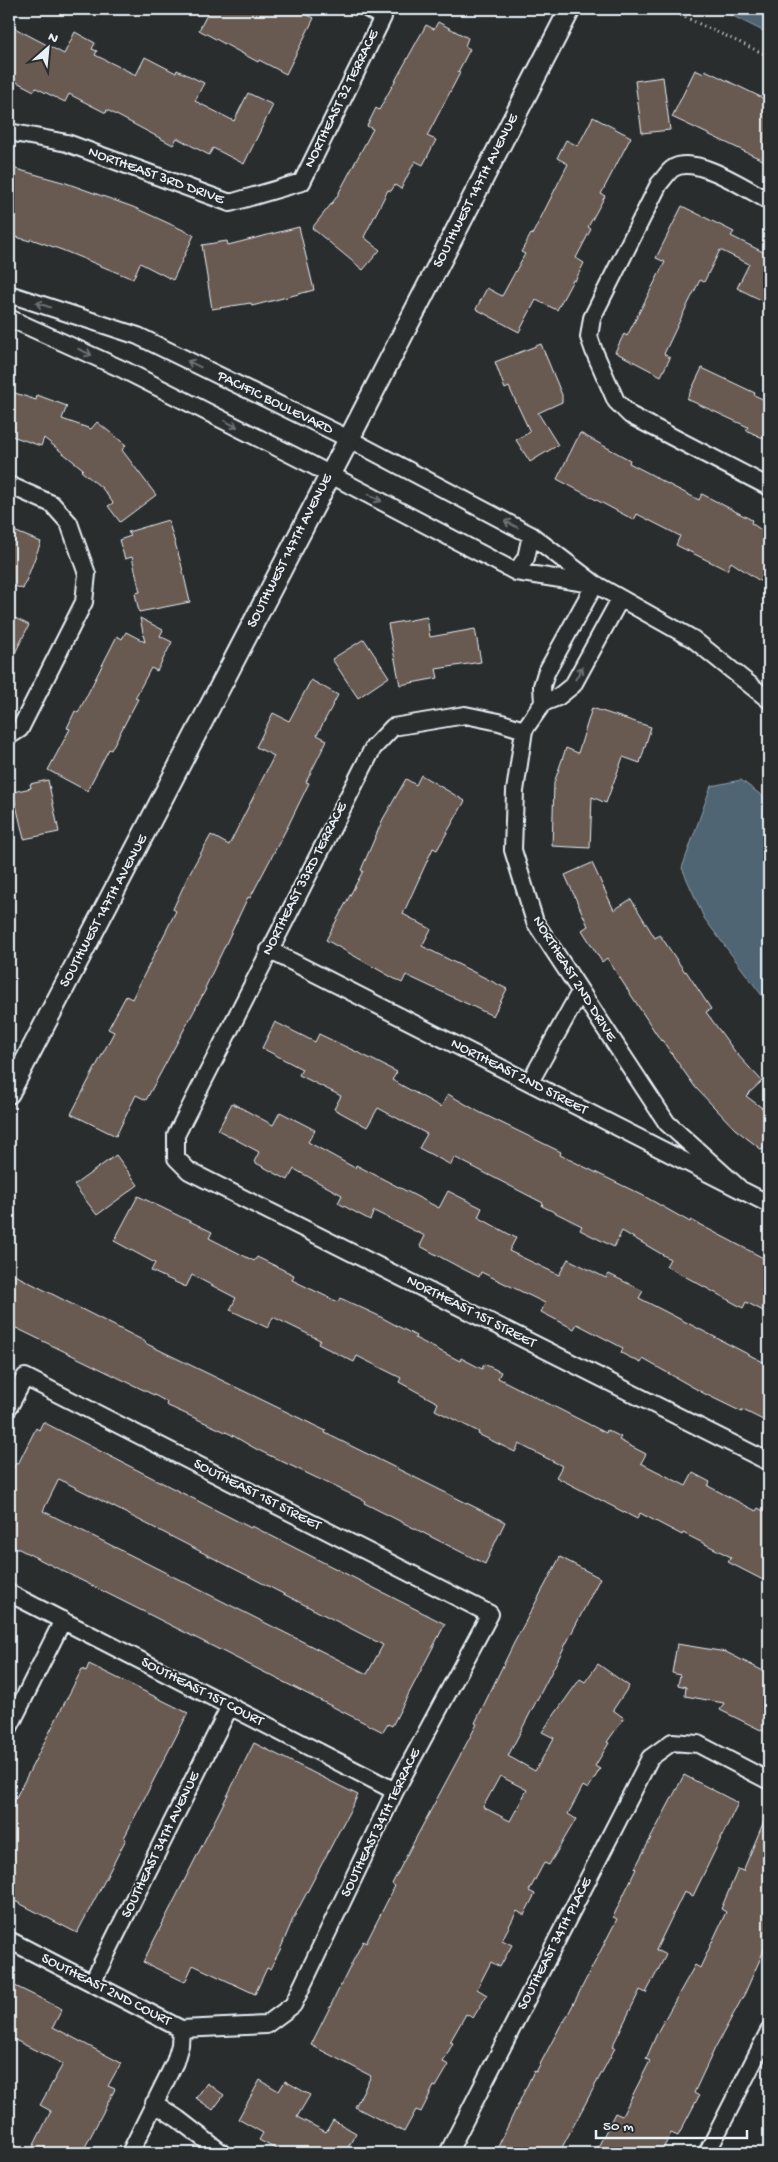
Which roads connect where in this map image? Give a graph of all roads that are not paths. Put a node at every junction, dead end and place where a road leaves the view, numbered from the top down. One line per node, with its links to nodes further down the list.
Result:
1 (368, 9): 4 (street, NORTHEAST 32 TERRACE)
2 (570, 9): 8 (street, SOUTHWEST 147TH AVENUE)
3 (9, 132): 4 (street, NORTHEAST 3RD DRIVE)
4 (302, 182)
5 (769, 201): 11 (street)
6 (9, 294): 8 (street, PACIFIC BOULEVARD, one-way to 6)
7 (9, 318): 9 (street, PACIFIC BOULEVARD, one-way to 9)
8 (349, 439): 9 (street, SOUTHWEST 147TH AVENUE); 12 (street, PACIFIC BOULEVARD, one-way to 8)
9 (330, 474): 13 (street, PACIFIC BOULEVARD, one-way to 13); 23 (street, SOUTHWEST 147TH AVENUE)
10 (9, 485): 19 (street)
11 (769, 486)
12 (531, 535): 13 (street); 14 (street, PACIFIC BOULEVARD)
13 (516, 572): 14 (street, PACIFIC BOULEVARD)
14 (595, 584): 15 (street, PACIFIC BOULEVARD); 17 (street)
15 (620, 598): 16 (street, PACIFIC BOULEVARD); 17 (street, NORTHEAST 2ND DRIVE, one-way to 15)
16 (769, 700)
17 (543, 703): 18 (street, NORTHEAST 2ND DRIVE)
18 (524, 730): 20 (street, NORTHEAST 33RD TERRACE); 21 (street, NORTHEAST 2ND DRIVE)
19 (9, 736)
20 (269, 950): 22 (street, NORTHEAST 2ND STREET); 24 (street, NORTHEAST 33RD TERRACE)
21 (580, 992): 22 (street); 25 (street, NORTHEAST 2ND DRIVE)
22 (530, 1082): 25 (street, NORTHEAST 2ND STREET)
23 (9, 1093)
24 (176, 1158): 28 (street, NORTHEAST 1ST STREET)
25 (739, 1188): 26 (street, NORTHEAST 2ND STREET)
26 (769, 1204)
27 (9, 1406): 30 (street, SOUTHEAST 1ST STREET)
28 (769, 1462)
29 (9, 1593): 31 (street, SOUTHEAST 1ST COURT)
30 (490, 1614): 35 (street, SOUTHEAST 34TH TERRACE)
31 (62, 1620): 32 (street, SOUTHEAST 1ST COURT); 33 (street)
32 (230, 1706): 35 (street, SOUTHEAST 1ST COURT); 37 (street, SOUTHEAST 34TH AVENUE)
33 (9, 1728)
34 (769, 1781): 44 (street, SOUTHEAST 34TH PLACE)
35 (395, 1791): 38 (street, SOUTHEAST 34TH TERRACE)
36 (9, 1940): 37 (street, SOUTHEAST 2ND COURT)
37 (92, 1983): 39 (street, SOUTHEAST 2ND COURT)
38 (266, 2025): 39 (street, SOUTHEAST 2ND COURT)
39 (181, 2029): 41 (street)
40 (769, 2030): 45 (street)
41 (154, 2103): 42 (street); 43 (street)
42 (130, 2153)
43 (222, 2153)
44 (448, 2153)
45 (707, 2153)

